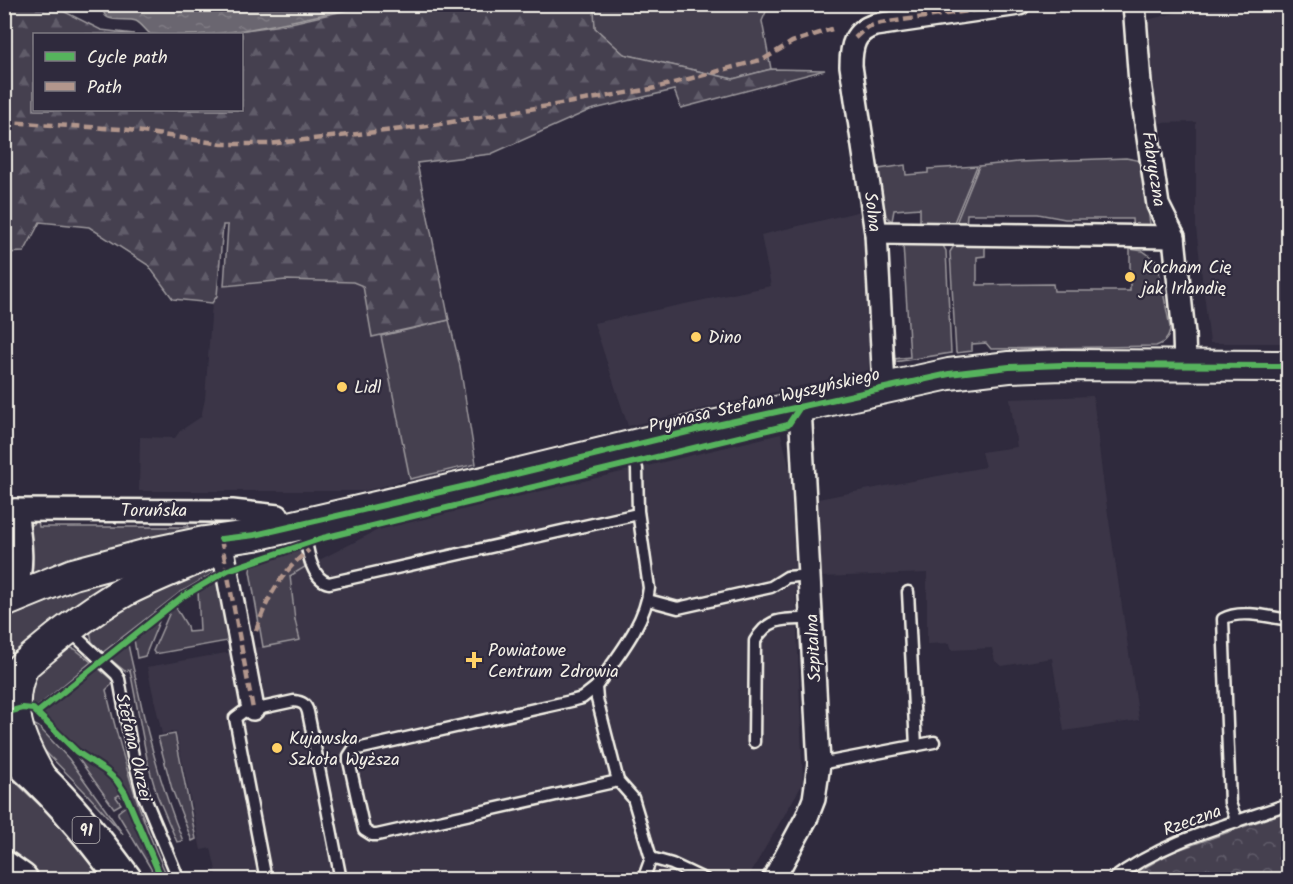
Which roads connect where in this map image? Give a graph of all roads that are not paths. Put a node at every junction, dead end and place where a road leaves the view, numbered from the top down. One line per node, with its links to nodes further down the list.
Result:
1 (1019, 4): 3 (street, Solna)
2 (1134, 4): 4 (street, Fabryczna)
3 (876, 233): 4 (street); 7 (street, Solna)
4 (1174, 237): 5 (street, Fabryczna)
5 (1185, 366): 6 (main road, Prymasa Stefana Wyszyńskiego); 7 (main road, Prymasa Stefana Wyszyńskiego)
6 (1288, 366)
7 (884, 387): 8 (main road, Prymasa Stefana Wyszyńskiego)
8 (800, 407): 9 (main road, Prymasa Stefana Wyszyńskiego); 14 (street, Szpitalna)
9 (631, 446): 11 (lane); 12 (main road, Prymasa Stefana Wyszyńskiego)
10 (10, 510): 12 (street, Toruńska); 17 (street, Toruńska)
11 (638, 513): 12 (lane); 16 (lane)
12 (293, 525): 13 (main road, Prymasa Stefana Wyszyńskiego)
13 (222, 543): 17 (main road, Prymasa Stefana Wyszyńskiego); 20 (main road, Prymasa Stefana Wyszyńskiego); 23 (street)
14 (810, 576): 16 (lane); 18 (street, Szpitalna)
15 (908, 592): 26 (lane)
16 (648, 600): 22 (lane)
17 (4, 602)
18 (811, 619): 24 (lane); 28 (street, Szpitalna)
19 (1288, 620): 32 (lane)
20 (68, 629): 21 (main road, Prymasa Stefana Wyszyńskiego); 37 (lane, Stefana Okrzei)
21 (14, 674): 30 (main road, Prymasa Stefana Wyszyńskiego)
22 (596, 687): 29 (lane); 29 (lane)
23 (254, 710): 38 (lane); 39 (lane)
24 (754, 742)
25 (934, 742): 26 (lane)
26 (916, 746): 28 (lane)
27 (4, 747): 30 (main road, 91)
28 (819, 764): 42 (street, Szpitalna)
29 (618, 781): 33 (lane)
30 (44, 783): 36 (main road, 91)
31 (1288, 804): 32 (lane, Rzeczna)
32 (1237, 822): 43 (lane, Rzeczna)
33 (651, 858): 40 (lane); 41 (lane)
34 (4, 868): 35 (main road)
35 (21, 879)
36 (125, 879)
37 (179, 879)
38 (266, 879)
39 (340, 879)
40 (643, 879)
41 (706, 879)
42 (773, 879)
43 (1112, 879)

